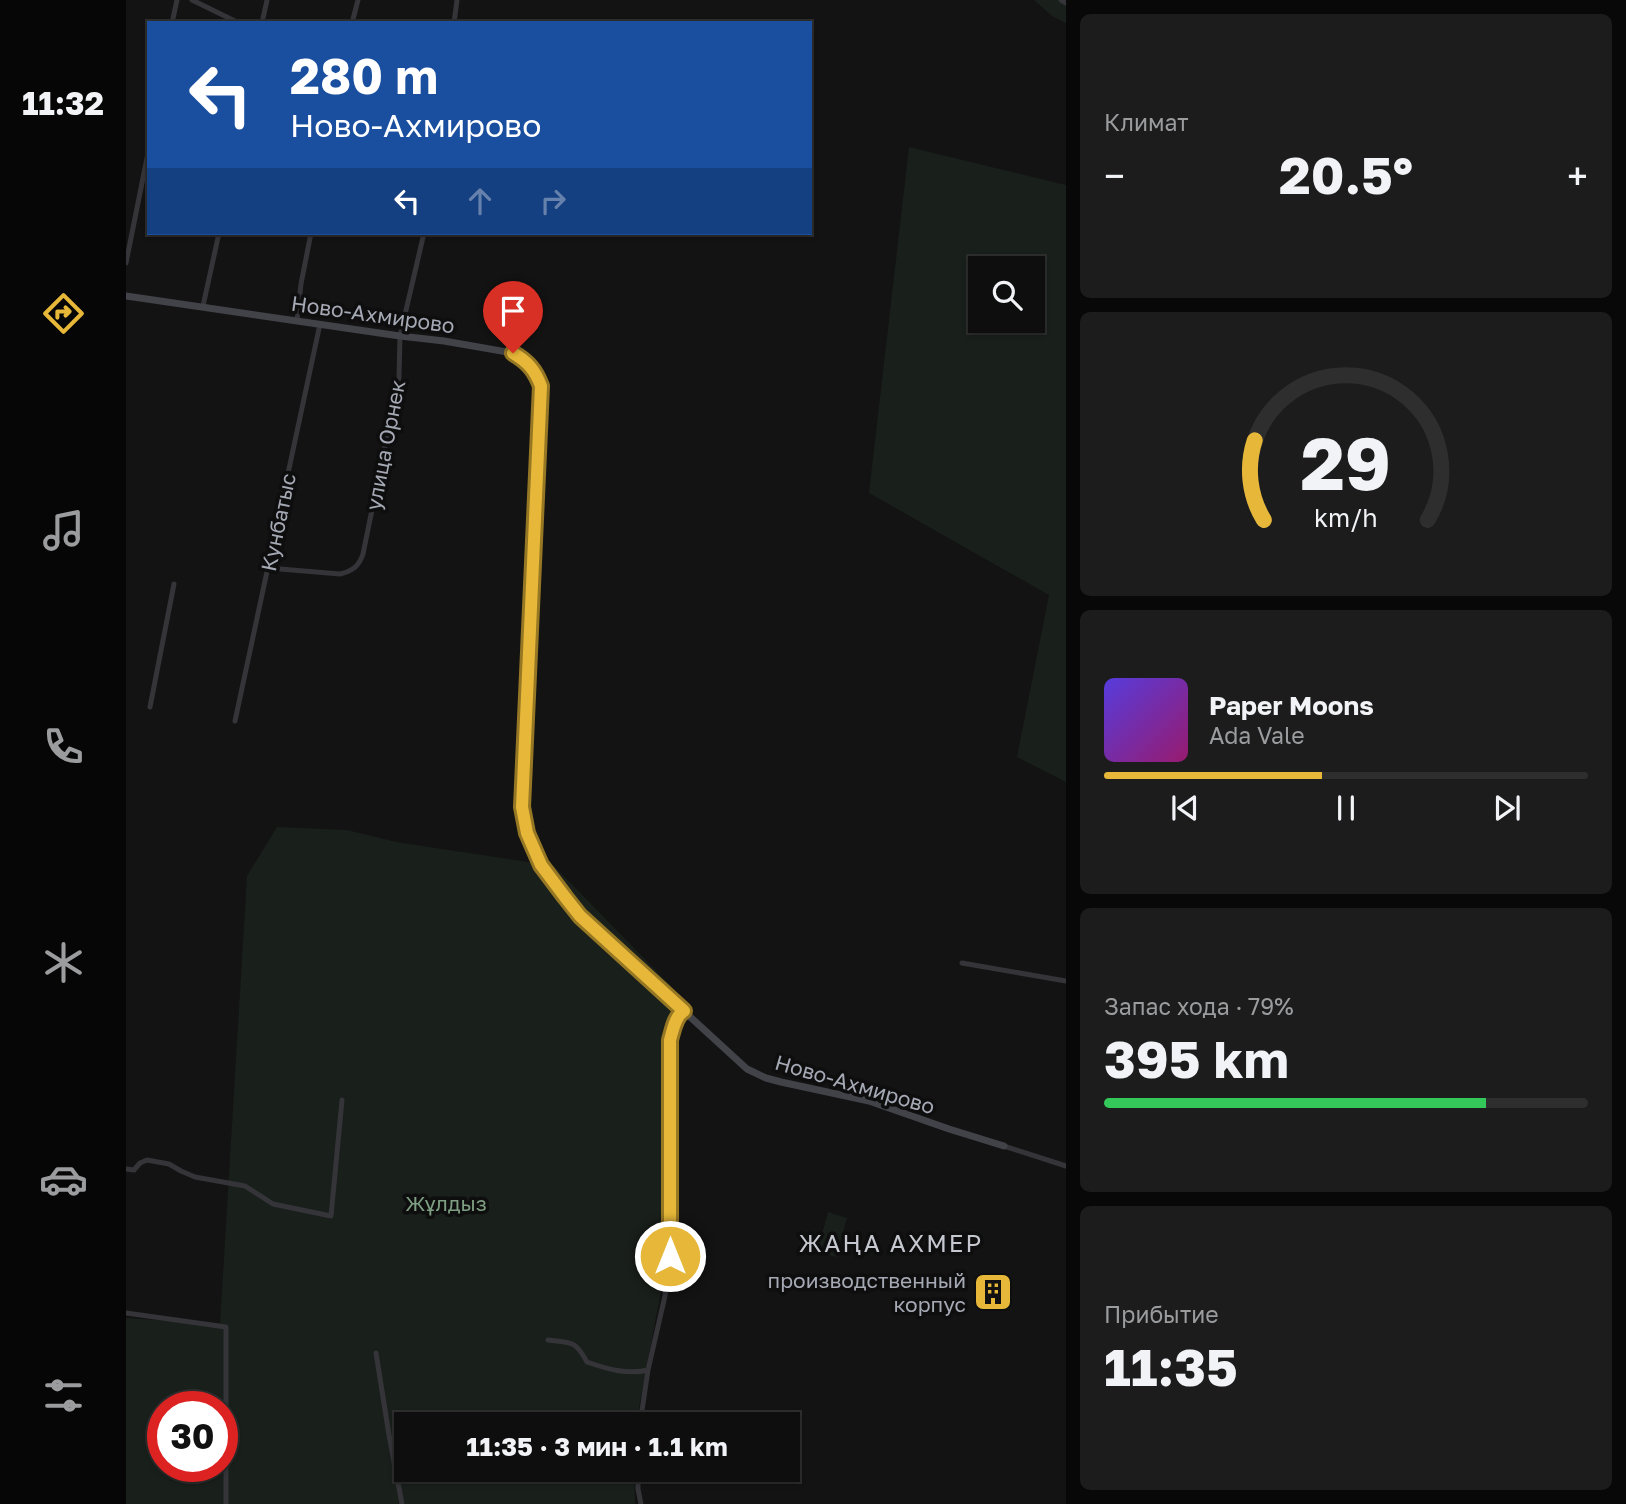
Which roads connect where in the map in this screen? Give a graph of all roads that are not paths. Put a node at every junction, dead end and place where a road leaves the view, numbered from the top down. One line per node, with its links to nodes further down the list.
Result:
1 (177, 0): 8 (street)
2 (192, 0): 9 (street)
3 (267, 0): 10 (street)
4 (358, 0): 11 (street)
5 (457, 0): 12 (street)
6 (1061, 0): 7 (street)
7 (1066, 3)
8 (172, 21)
9 (235, 21)
10 (262, 21)
11 (353, 21)
12 (454, 21)
13 (147, 158): 17 (street)
14 (219, 235): 19 (street)
15 (311, 235): 20 (street)
16 (424, 235): 22 (street, улица Орнек)
17 (126, 263)
18 (126, 296): 19 (street, Ново-Ахмирово)
19 (203, 306): 20 (street, Ново-Ахмирово)
20 (297, 320): 21 (street, Ново-Ахмирово)
21 (320, 324): 22 (street, Ново-Ахмирово); 23 (street, Кунбатыс)
22 (400, 337): 23 (street, улица Орнек); 29 (street, Ново-Ахмирово)
23 (268, 568): 26 (street, Кунбатыс)
24 (174, 584): 25 (street)
25 (150, 707)
26 (235, 721)
27 (962, 963): 28 (street)
28 (1066, 981)
29 (684, 1011): 31 (street, Ново-Ахмирово); 37 (street)
30 (342, 1100): 33 (street)
31 (1004, 1146): 32 (street, Ново-Ахмирово)
32 (1066, 1166)
33 (126, 1169)
34 (126, 1313): 40 (street)
35 (548, 1340): 37 (street)
36 (376, 1353): 41 (street)
37 (648, 1370): 38 (street)
38 (642, 1412)
39 (638, 1482): 42 (street)
40 (226, 1504)
41 (402, 1504)
42 (641, 1504)

